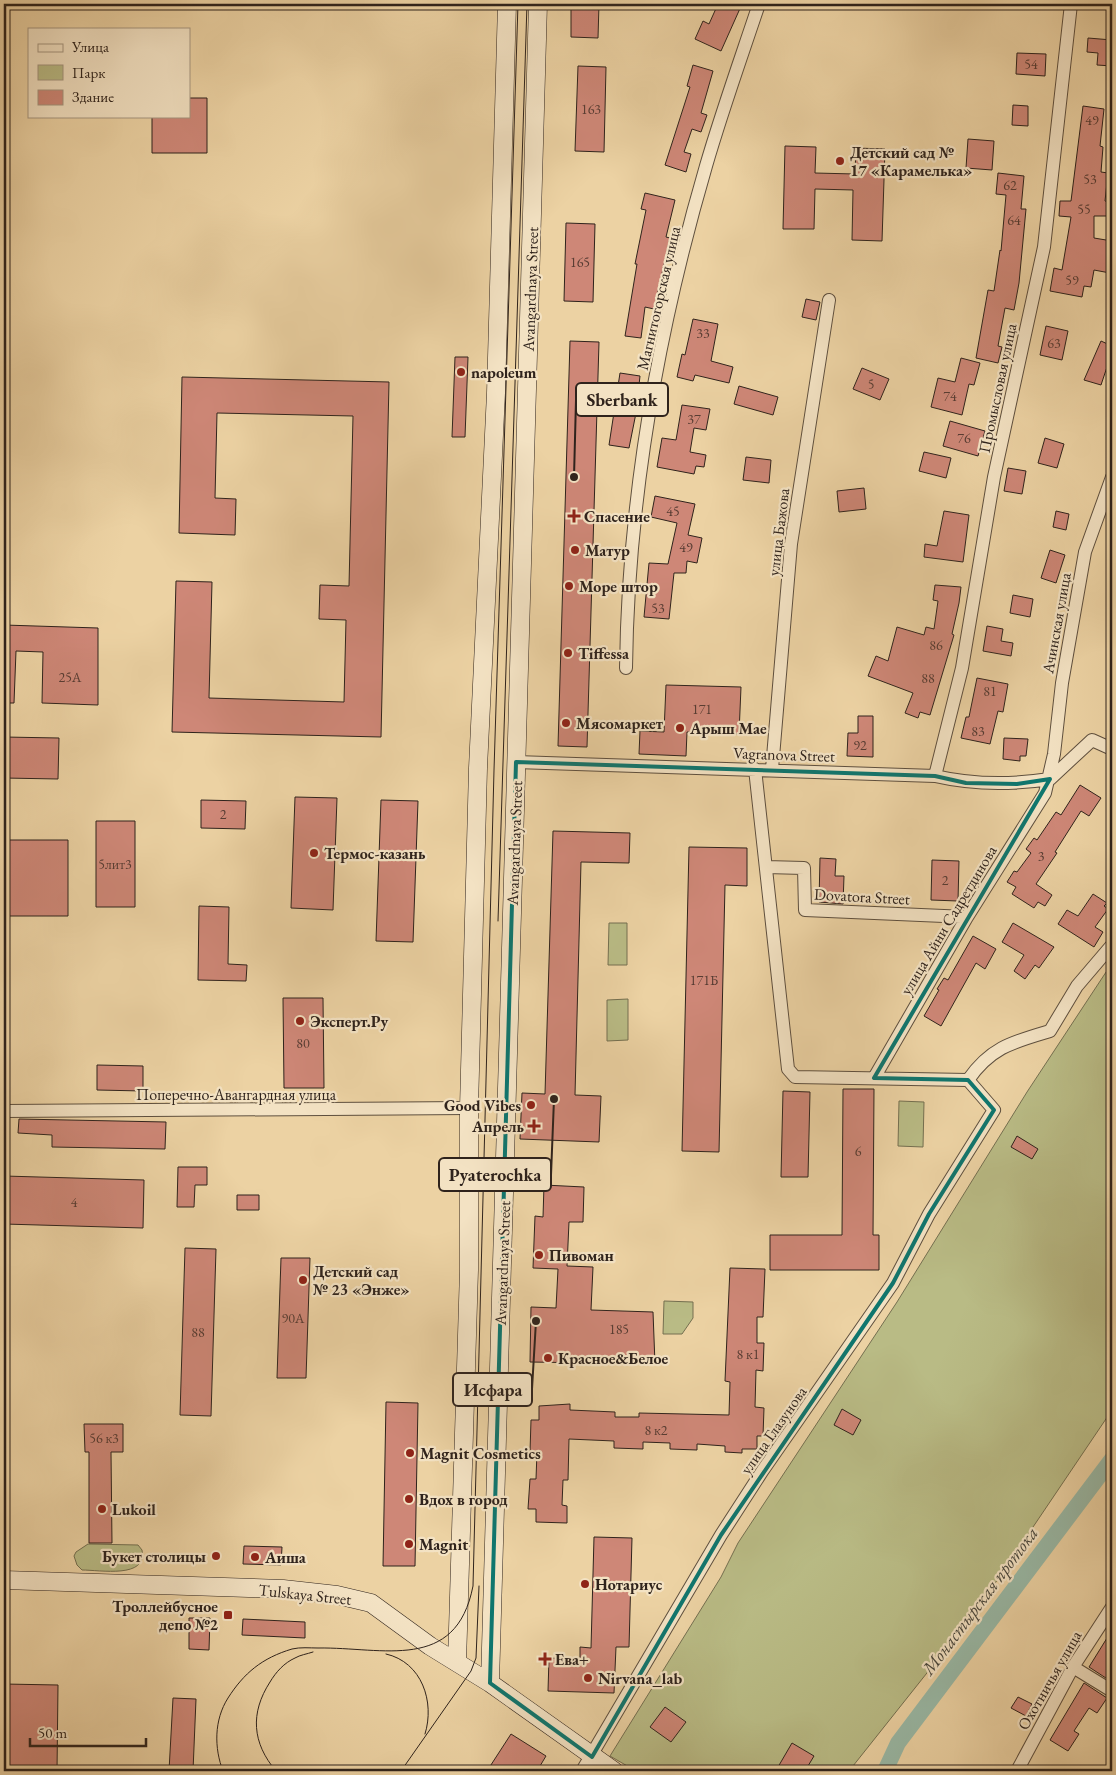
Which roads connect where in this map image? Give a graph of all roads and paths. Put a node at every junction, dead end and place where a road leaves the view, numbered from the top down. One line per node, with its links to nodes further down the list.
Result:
1 (507, 4): 19 (main road, Avangardnaya Street)
2 (538, 4): 9 (main road, Avangardnaya Street)
3 (759, 4): 7 (street, Магнитогорская улица)
4 (1071, 4): 12 (street, Промысловая улица)
5 (829, 300): 11 (street, улица Бажова)
6 (1112, 477): 13 (street, Ачинская улица)
7 (626, 668)
8 (1112, 748): 13 (street)
9 (516, 762): 10 (street, Vagranova Street); 25 (main road, Avangardnaya Street)
10 (755, 769): 11 (street, Vagranova Street); 14 (street)
11 (772, 769): 12 (street, Vagranova Street)
12 (935, 776): 13 (street, Vagranova Street)
13 (1050, 779): 15 (street, улица Айни Садретдинова)
14 (766, 867): 15 (street, Dovatora Street); 17 (street)
15 (966, 917): 17 (street, улица Айни Садретдинова)
16 (1112, 945): 18 (street)
17 (874, 1078): 18 (street)
18 (968, 1080): 27 (street, улица Глазунова)
19 (469, 1108): 20 (street, Поперечно-Авангардная улица); 23 (main road, Avangardnaya Street)
20 (4, 1111)
21 (4, 1580): 23 (main road, Tulskaya Street)
22 (1112, 1607): 24 (street, Охотничья улица)
23 (457, 1662): 25 (main road, Tulskaya Street)
24 (1073, 1667): 26 (street); 30 (street, Охотничья улица)
25 (490, 1683): 27 (main road, Tulskaya Street)
26 (1112, 1691)
27 (592, 1757): 28 (street, улица Глазунова); 29 (main road, Tulskaya Street)
28 (582, 1771)
29 (614, 1771)
30 (1017, 1771)

